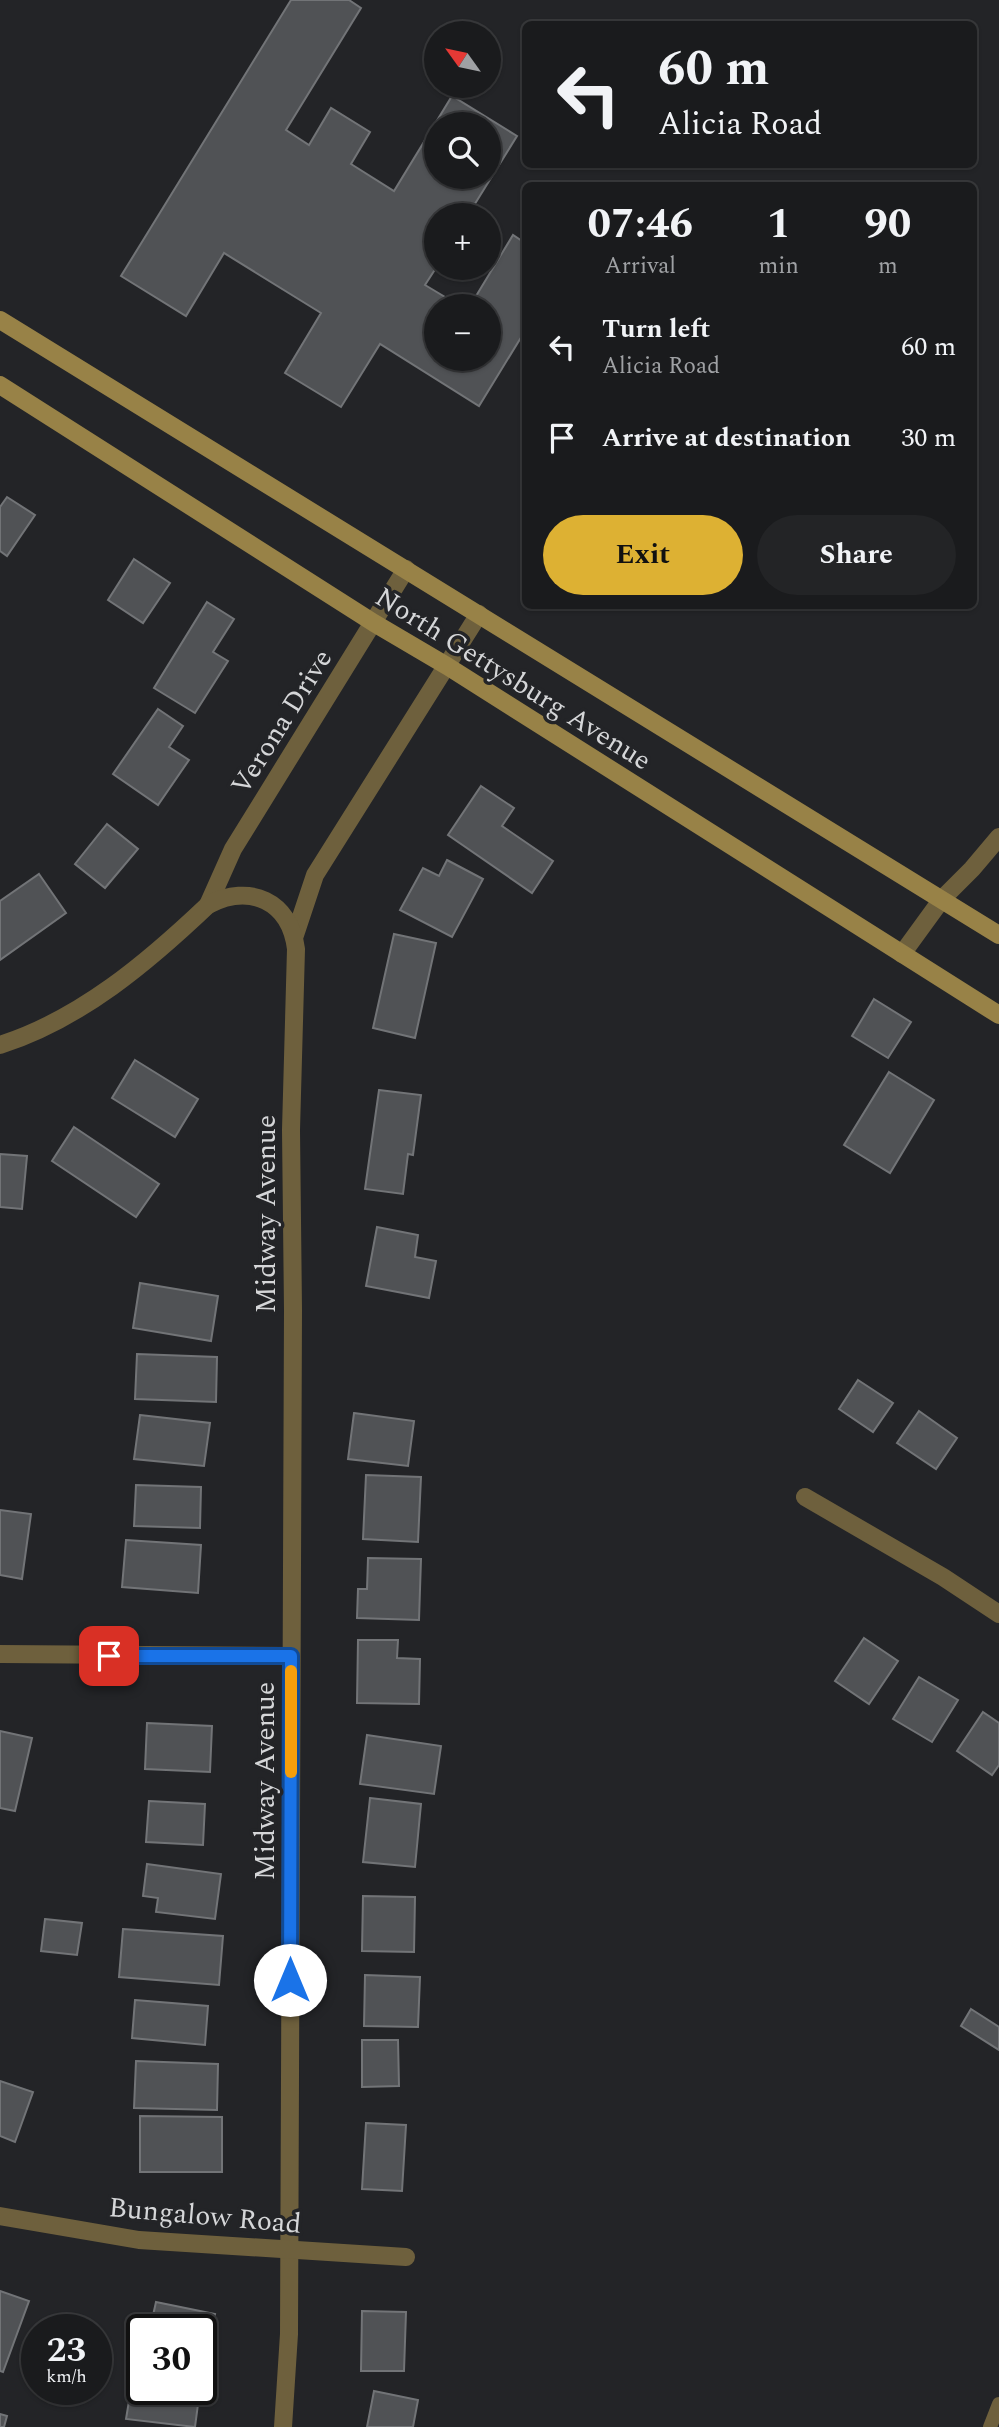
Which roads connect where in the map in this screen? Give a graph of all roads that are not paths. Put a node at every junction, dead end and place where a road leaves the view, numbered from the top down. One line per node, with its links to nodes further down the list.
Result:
1 (0, 320): 3 (main road, North Gettysburg Avenue)
2 (0, 385): 5 (main road, North Gettysburg Avenue)
3 (405, 569): 4 (main road, North Gettysburg Avenue); 5 (street, Verona Drive)
4 (479, 614): 6 (street); 8 (main road, North Gettysburg Avenue)
5 (374, 623): 6 (main road, North Gettysburg Avenue); 9 (street, Verona Drive)
6 (447, 666): 10 (street); 12 (main road, North Gettysburg Avenue)
7 (999, 837): 8 (street)
8 (942, 899): 11 (main road, North Gettysburg Avenue); 12 (street)
9 (208, 905): 10 (street, Verona Drive); 14 (street, Verona Drive)
10 (295, 935): 18 (street, Midway Avenue)
11 (999, 935)
12 (902, 954): 13 (main road, North Gettysburg Avenue)
13 (999, 1015)
14 (0, 1045)
15 (805, 1497): 16 (street)
16 (999, 1614)
17 (0, 1654): 18 (street)
18 (291, 1656): 20 (street, Midway Avenue)
19 (0, 2216): 20 (street, Bungalow Road)
20 (289, 2251): 21 (street, Bungalow Road); 23 (street, Midway Avenue)
21 (406, 2257)
22 (999, 2404): 24 (lane)
23 (283, 2427)
24 (990, 2427)

